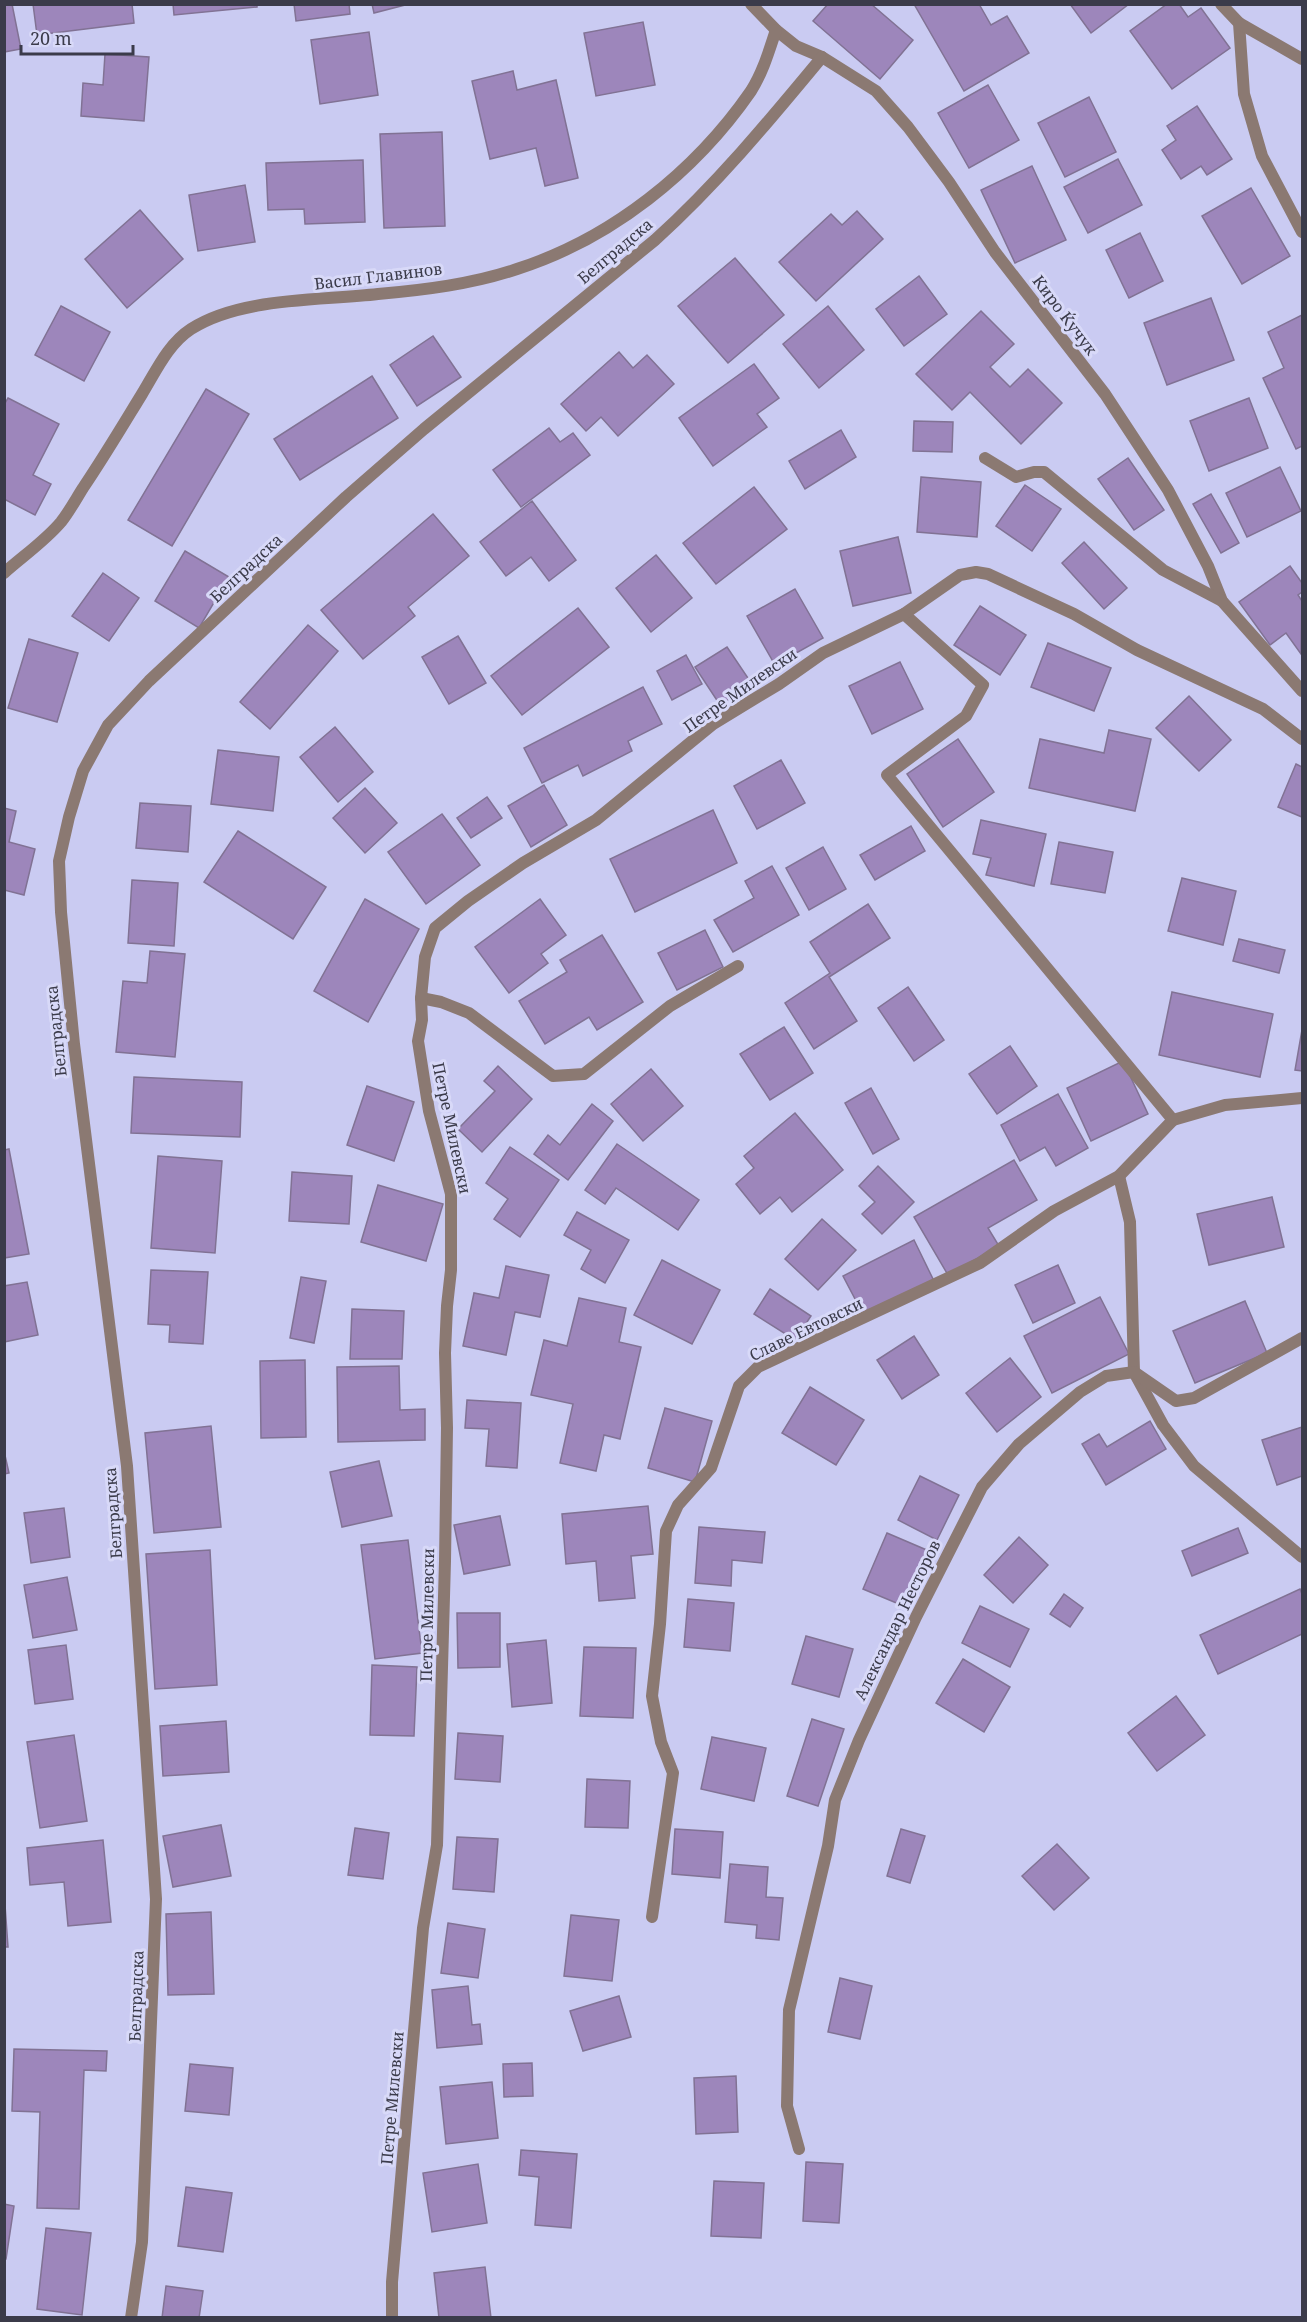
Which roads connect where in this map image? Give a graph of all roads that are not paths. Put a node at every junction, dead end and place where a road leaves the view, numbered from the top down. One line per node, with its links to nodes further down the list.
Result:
1 (751, 4): 4 (street, Киро Ќучук)
2 (1221, 4): 3 (street)
3 (1239, 23): 6 (street); 7 (street)
4 (776, 30): 5 (street, Киро Ќучук); 9 (street, Васил Главинов)
5 (822, 57): 10 (street, Киро Ќучук); 24 (street, Белградска)
6 (1302, 59)
7 (1302, 232)
8 (985, 458): 10 (street)
9 (4, 573)
10 (1222, 602): 12 (street, Киро Ќучук)
11 (904, 614): 13 (street, Петре Милевски); 15 (street, Петре Милевски); 17 (street)
12 (1302, 691)
13 (1302, 739)
14 (738, 966): 15 (street)
15 (420, 998): 25 (street, Петре Милевски)
16 (1302, 1098): 17 (street)
17 (1173, 1120): 18 (street, Славе Евтовски)
18 (1119, 1176): 20 (street); 22 (street, Славе Евтовски)
19 (1302, 1338): 20 (street)
20 (1134, 1372): 21 (street); 23 (street, Александар Несторов)
21 (1302, 1557)
22 (652, 1917)
23 (799, 2149)
24 (131, 2318)
25 (392, 2318)

